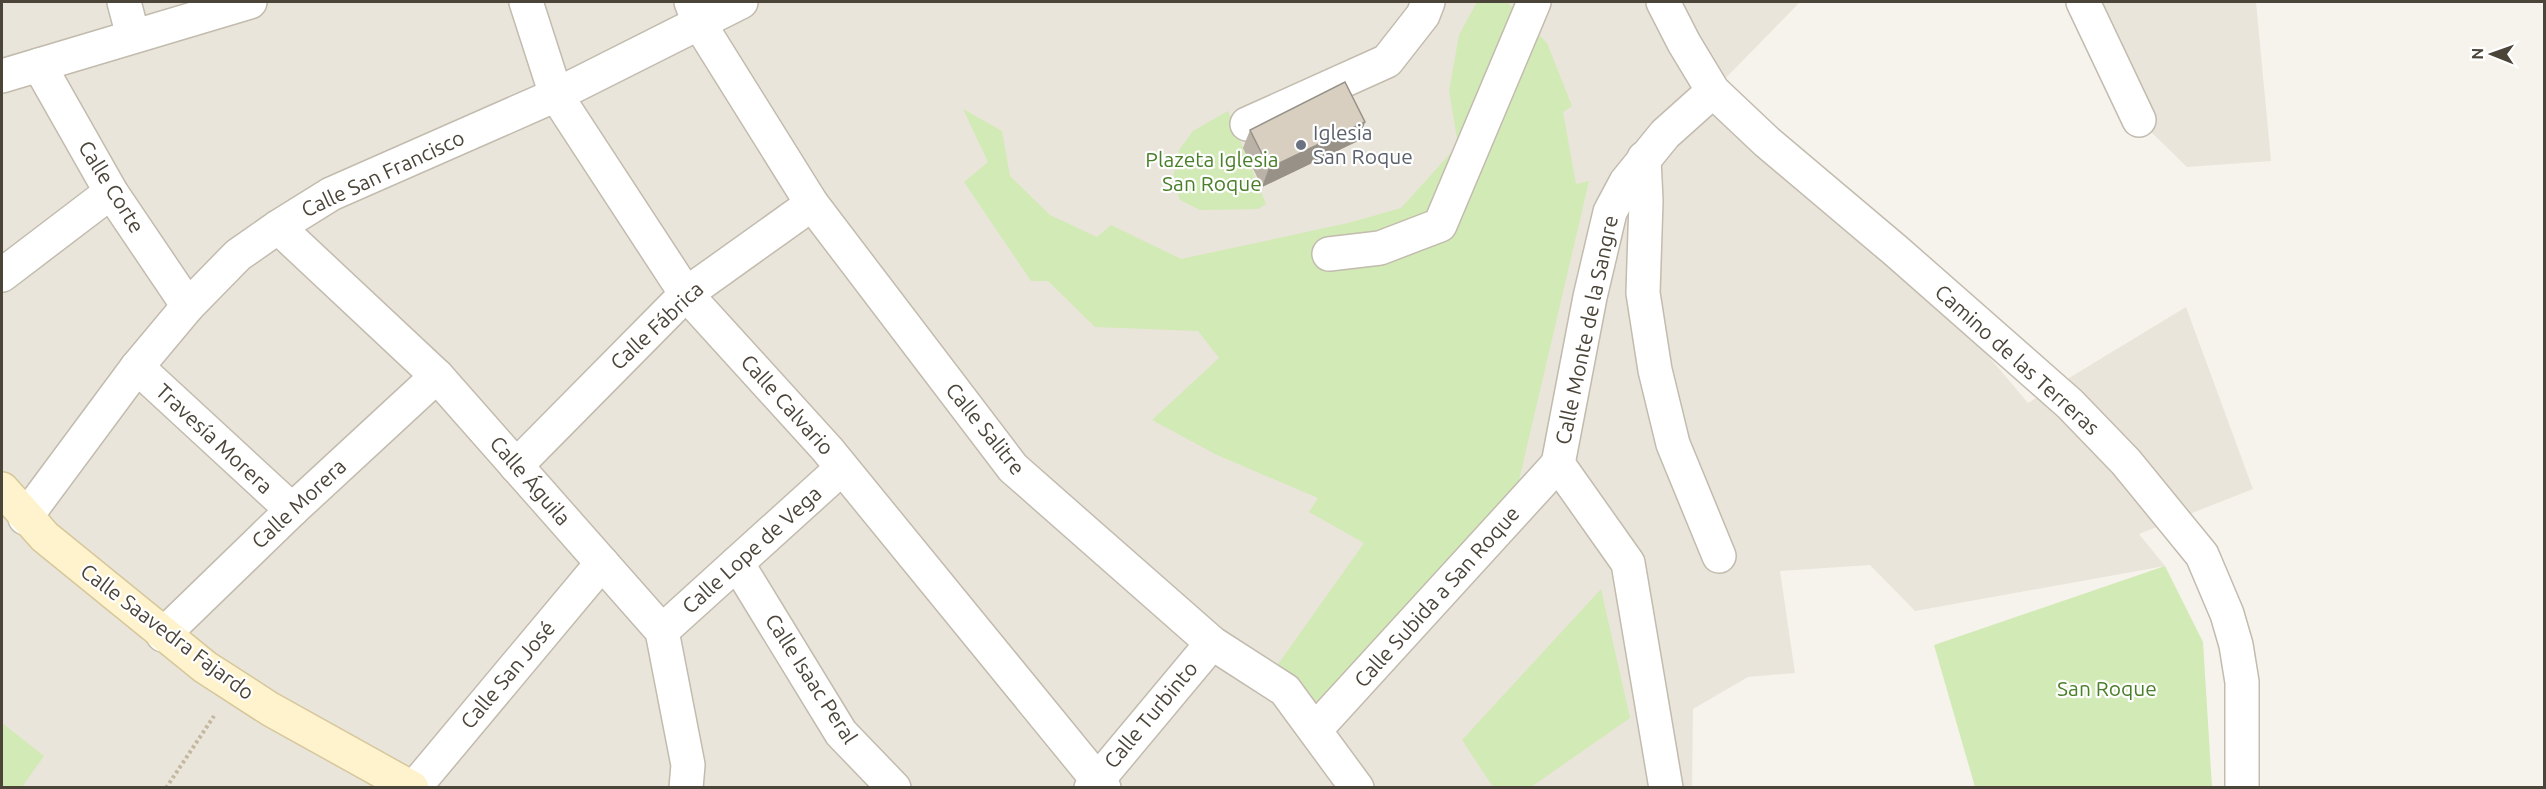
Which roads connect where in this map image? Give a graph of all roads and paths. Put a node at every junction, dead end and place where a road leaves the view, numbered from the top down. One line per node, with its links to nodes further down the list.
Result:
1 (124, 2): 10 (street)
2 (250, 2): 10 (street)
3 (525, 2): 14 (street, Calle Calvario)
4 (741, 2): 9 (street, Calle San Francisco)
5 (1428, 2): 16 (street)
6 (1534, 2): 21 (street)
7 (1663, 2): 13 (street, Camino de las Terreras)
8 (2083, 2): 15 (street)
9 (695, 12): 14 (street, Calle San Francisco); 19 (street, Calle Salitre)
10 (133, 36): 11 (street)
11 (39, 65): 12 (street); 18 (street, Calle Corte)
12 (2, 76)
13 (1713, 91): 17 (street, Calle Monte de la Sangre); 48 (street, Camino de las Terreras)
14 (556, 95): 20 (street, Calle San Francisco); 23 (street, Calle Calvario)
15 (2139, 120)
16 (1247, 124)
17 (1644, 158): 27 (street, Calle Monte de la Sangre); 33 (street)
18 (111, 192): 22 (street); 24 (street, Calle Corte)
19 (812, 204): 23 (street, Calle Fábrica); 38 (street, Calle Salitre)
20 (278, 226): 24 (street, Calle San Francisco); 26 (street, Calle Águila)
21 (1329, 254)
22 (2, 275)
23 (686, 294): 28 (street, Calle Fábrica); 29 (street, Calle Calvario)
24 (188, 306): 25 (street, Calle San Francisco)
25 (137, 368): 31 (street, Travesía Morera); 32 (street, Calle San Francisco)
26 (437, 376): 28 (street, Calle Águila); 31 (street, Calle Morera)
27 (1558, 464): 40 (street, Calle Subida a San Roque); 47 (street)
28 (516, 466): 34 (street, Calle Águila)
29 (842, 468): 35 (street, Calle Lope de Vega); 41 (street, Calle Calvario)
30 (2, 489): 32 (main road, Calle Saavedra Fajardo)
31 (292, 510): 37 (street, Calle Morera)
32 (26, 518): 37 (main road, Calle Saavedra Fajardo)
33 (1719, 556)
34 (602, 563): 36 (street, Calle Águila); 43 (street, Calle San José)
35 (737, 563): 36 (street, Calle Lope de Vega); 45 (street, Calle Isaac Peral)
36 (662, 631): 44 (street)
37 (164, 635): 39 (main road, Calle Saavedra Fajardo)
38 (1212, 643): 40 (street, Calle Salitre); 41 (street, Calle Turbinto)
39 (234, 687): 42 (path); 43 (main road, Calle Saavedra Fajardo)
40 (1315, 730): 46 (street, Calle Salitre)
41 (1097, 785)
42 (166, 788)
43 (413, 788)
44 (686, 788)
45 (894, 788)
46 (1357, 788)
47 (1666, 788)
48 (2242, 788)

